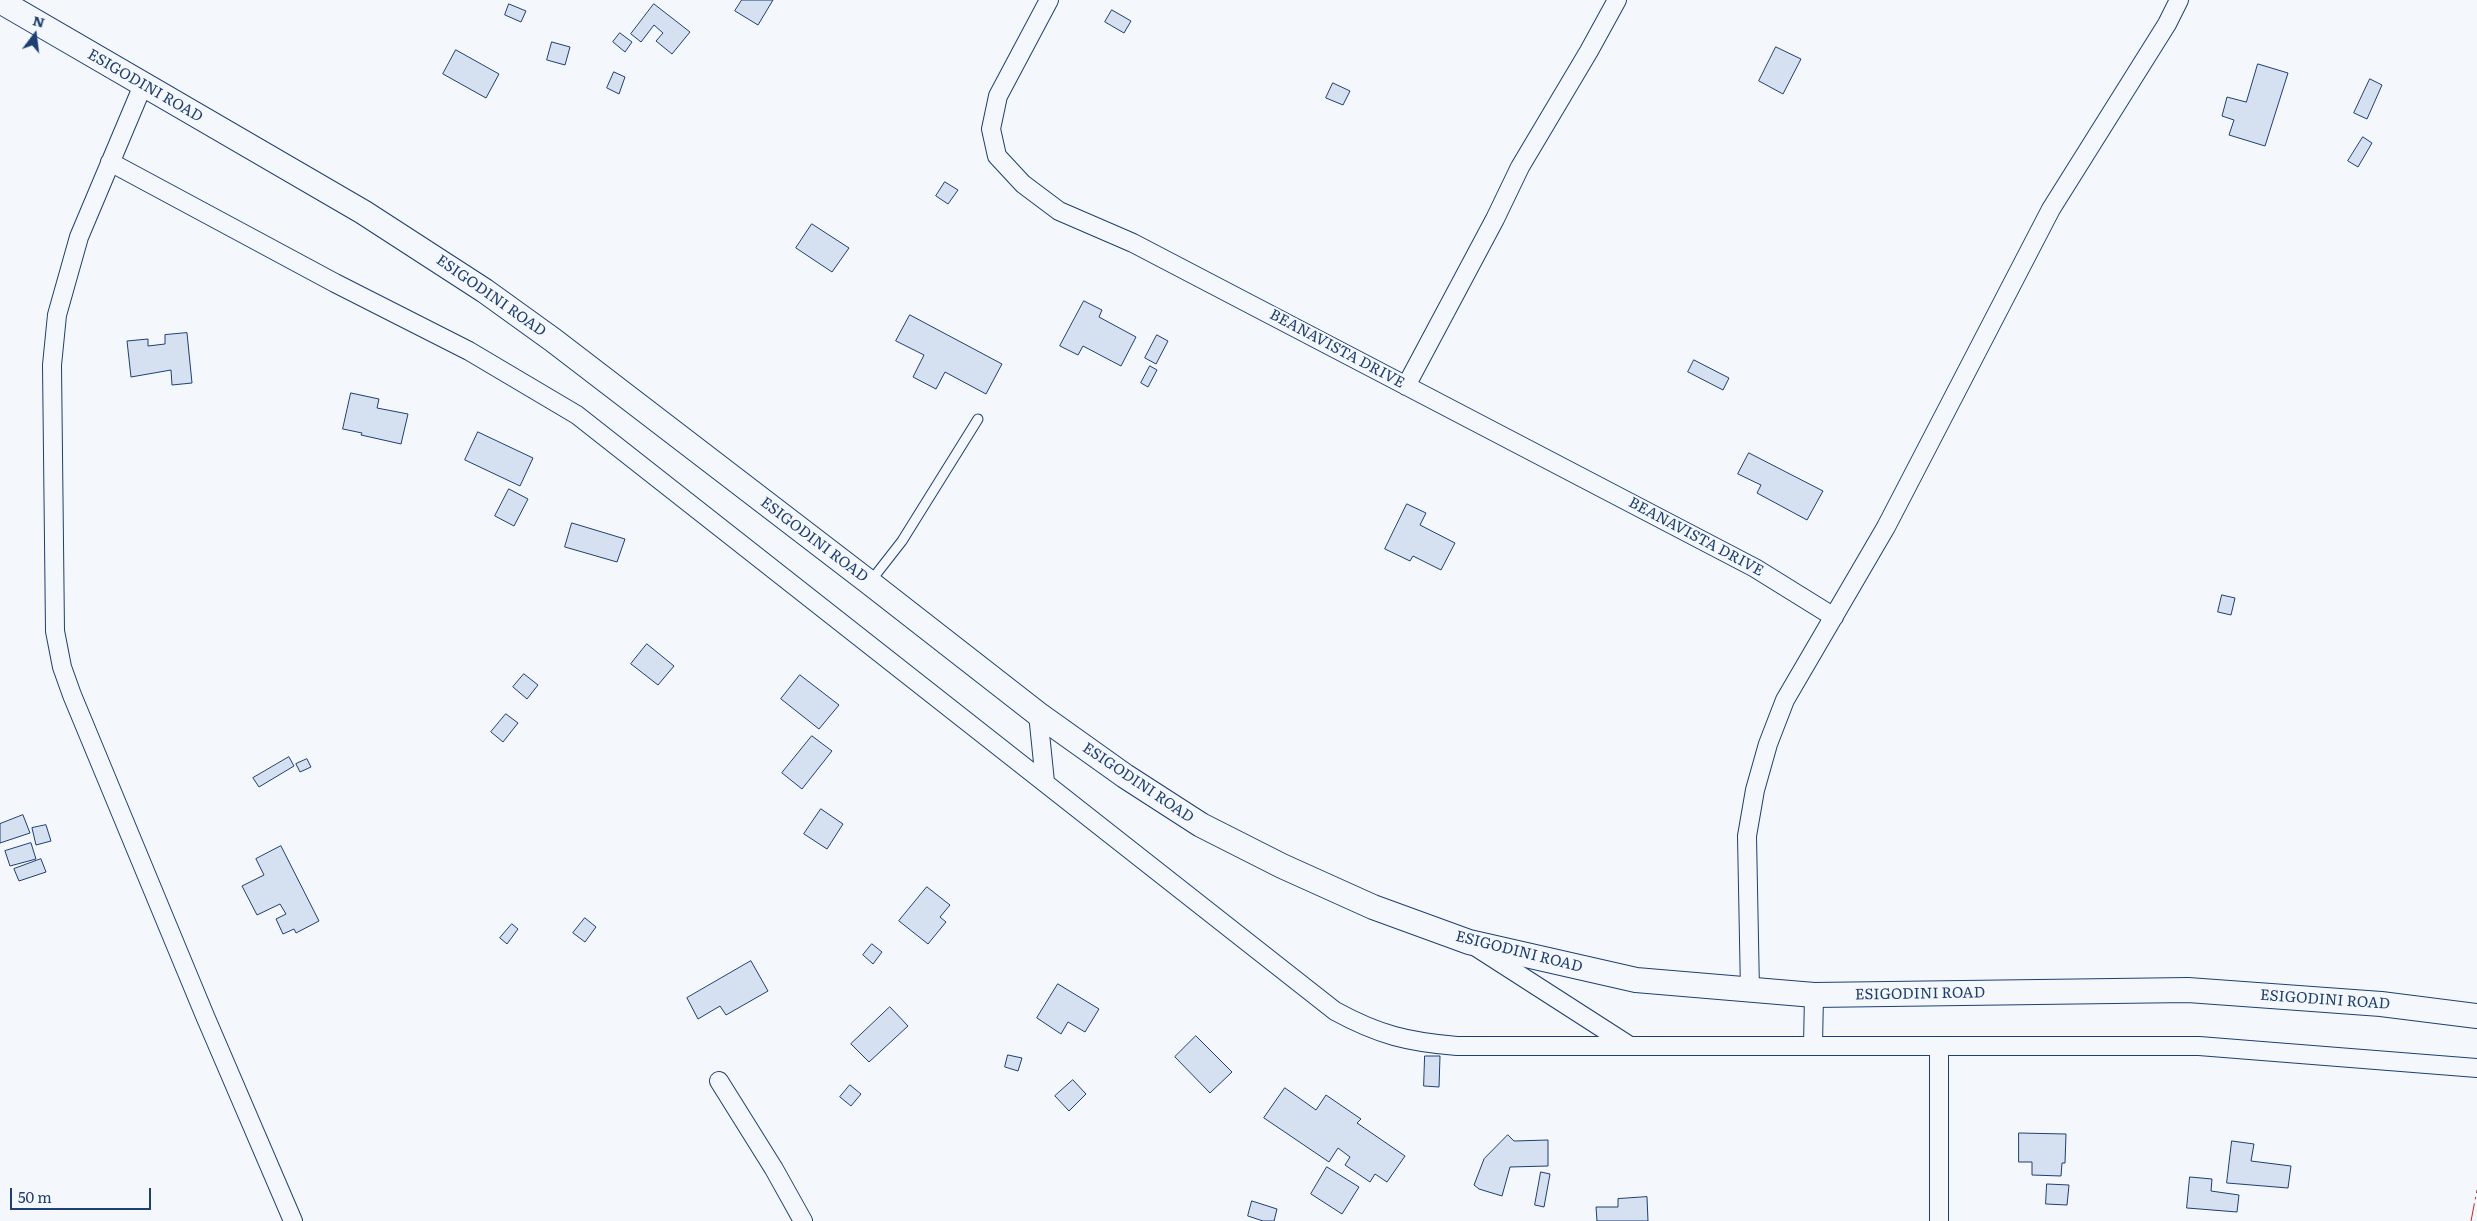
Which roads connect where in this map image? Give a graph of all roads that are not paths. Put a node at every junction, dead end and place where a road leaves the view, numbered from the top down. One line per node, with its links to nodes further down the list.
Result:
1 (1049, 0): 7 (street, BEANAVISTA DRIVE)
2 (1617, 0): 7 (street)
3 (2179, 0): 10 (street)
4 (0, 1): 5 (main road, ESIGODINI ROAD)
5 (143, 86): 6 (street); 9 (main road, ESIGODINI ROAD)
6 (110, 162): 12 (street); 22 (street)
7 (1406, 386): 10 (street, BEANAVISTA DRIVE)
8 (978, 419): 9 (lane)
9 (870, 583): 11 (main road, ESIGODINI ROAD)
10 (1834, 618): 14 (street)
11 (1038, 714): 12 (street); 13 (main road, ESIGODINI ROAD)
12 (1045, 782): 18 (street)
13 (1469, 942): 14 (main road, ESIGODINI ROAD); 18 (street)
14 (1750, 991): 15 (main road, ESIGODINI ROAD)
15 (1814, 995): 16 (main road, ESIGODINI ROAD); 17 (street)
16 (2477, 1016)
17 (1813, 1045): 18 (street); 19 (street)
18 (1630, 1046)
19 (1938, 1048): 20 (street); 24 (street)
20 (2477, 1068)
21 (719, 1081): 23 (street)
22 (293, 1221)
23 (803, 1221)
24 (1939, 1221)

